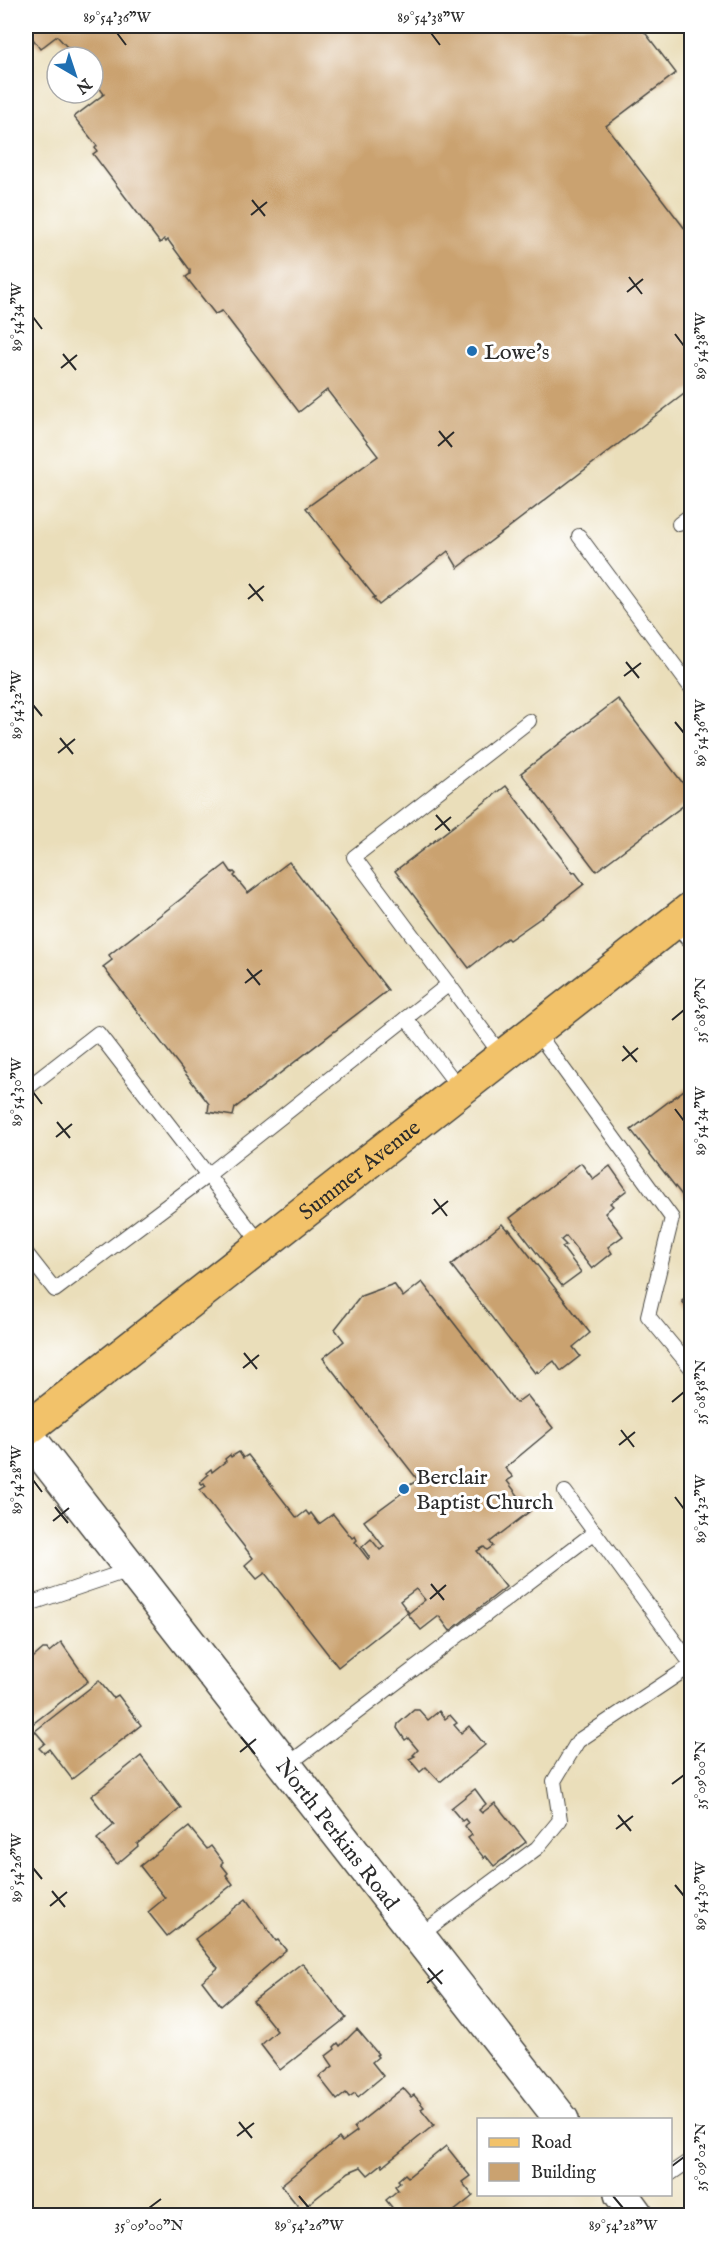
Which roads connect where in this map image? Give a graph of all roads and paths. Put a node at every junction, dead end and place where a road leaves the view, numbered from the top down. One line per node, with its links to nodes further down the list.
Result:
1 (692, 514): 2 (lane)
2 (679, 524)
3 (579, 536): 4 (lane)
4 (692, 689)
5 (529, 721): 7 (lane)
6 (687, 920): 9 (main road, Summer Avenue)
7 (449, 984): 8 (lane); 10 (lane)
8 (406, 1018): 12 (lane); 13 (lane)
9 (535, 1030): 10 (main road, Summer Avenue); 16 (lane)
10 (502, 1056): 12 (main road, Summer Avenue)
11 (26, 1089): 13 (lane)
12 (460, 1089): 14 (main road, Summer Avenue)
13 (208, 1175): 14 (lane); 15 (lane)
14 (261, 1244): 17 (main road, Summer Avenue)
15 (26, 1253)
16 (692, 1369)
17 (26, 1432): 20 (street, North Perkins Road)
18 (565, 1492): 19 (lane)
19 (595, 1532): 22 (lane); 23 (lane)
20 (132, 1569): 21 (lane); 23 (street, North Perkins Road)
21 (26, 1605)
22 (692, 1665): 24 (lane)
23 (286, 1766): 24 (street, North Perkins Road)
24 (418, 1936): 25 (street, North Perkins Road)
25 (560, 2118)
26 (692, 2159): 27 (lane)
27 (672, 2173)

